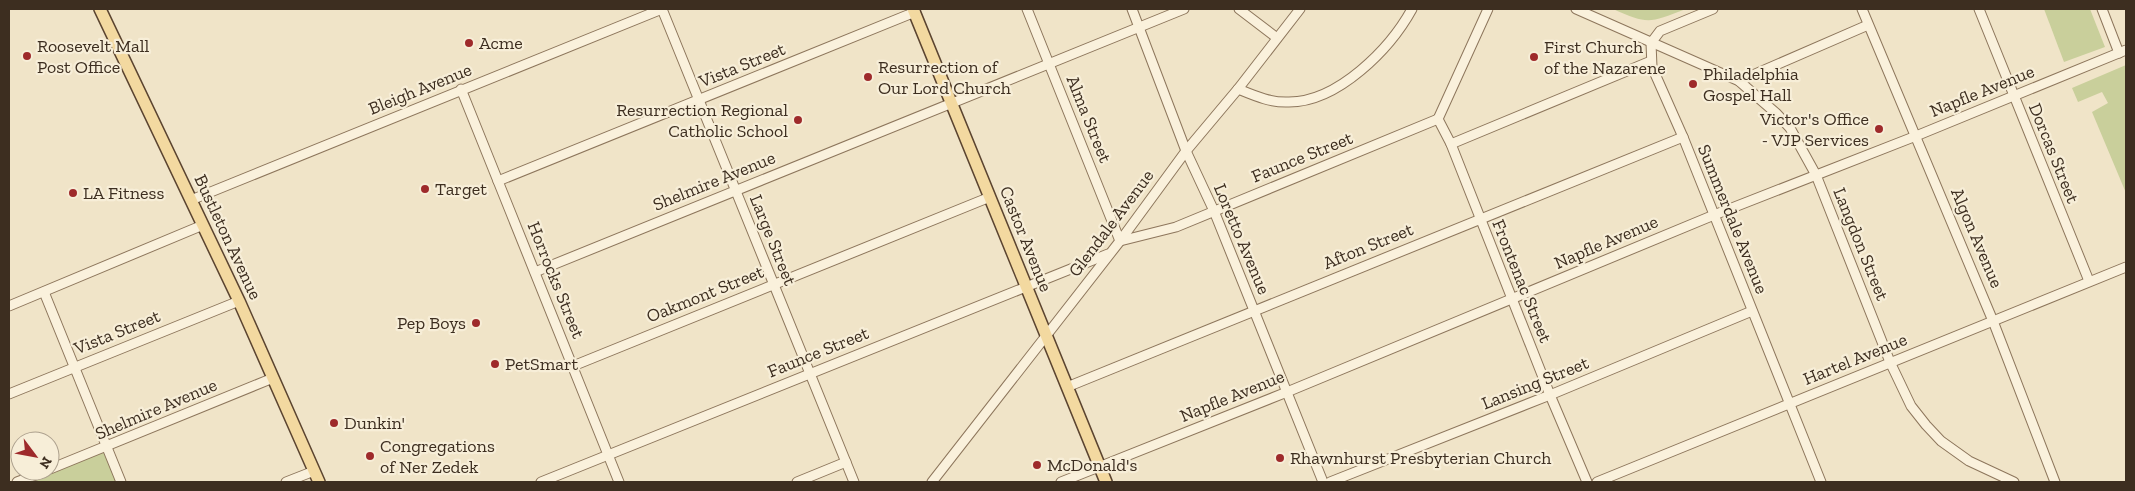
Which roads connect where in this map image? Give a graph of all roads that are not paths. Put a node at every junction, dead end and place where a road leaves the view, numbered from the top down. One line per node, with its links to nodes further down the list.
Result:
1 (100, 9): 38 (main road, Bustleton Avenue)
2 (662, 9): 24 (street, Bleigh Avenue); 27 (street, Large Street)
3 (1027, 9): 22 (street, Alma Street)
4 (1132, 9): 17 (street, Loretto Avenue)
5 (1184, 9): 17 (street, Shelmire Avenue)
6 (1239, 9): 18 (street)
7 (1300, 9): 18 (street, Glendale Avenue)
8 (1412, 9): 25 (street)
9 (1488, 9): 29 (street)
10 (1576, 9): 19 (street)
11 (1713, 9): 19 (street)
12 (1862, 9): 16 (street, Algon Avenue)
13 (1979, 9): 26 (street, Dorcas Street)
14 (2102, 9): 20 (street)
15 (914, 10): 27 (street, Vista Street); 28 (main road, Castor Avenue)
16 (1868, 25): 23 (street); 30 (street, Algon Avenue)
17 (1140, 28): 22 (street, Shelmire Avenue); 33 (street, Loretto Avenue)
18 (1277, 38): 25 (street, Glendale Avenue)
19 (1651, 43): 21 (street, Summerdale Avenue); 23 (street, Langdon Street)
20 (2123, 51): 26 (street, Napfle Avenue)
21 (1651, 61): 31 (street, Summerdale Avenue); 32 (street)
22 (1049, 64): 28 (street, Shelmire Avenue); 43 (street, Alma Street)
23 (1739, 81): 34 (street, Langdon Street)
24 (461, 89): 35 (street, Horrocks Street); 38 (street, Bleigh Avenue)
25 (1238, 89): 33 (street, Glendale Avenue)
26 (2014, 95): 30 (street, Napfle Avenue); 47 (street, Dorcas Street)
27 (699, 100): 35 (street, Vista Street); 36 (street, Large Street)
28 (952, 103): 36 (street, Shelmire Avenue); 37 (main road, Castor Avenue)
29 (1438, 119): 32 (street, Frontenac Street); 39 (street, Faunce Street)
30 (1916, 136): 34 (street, Napfle Avenue); 56 (street, Algon Avenue)
31 (1683, 137): 40 (street, Summerdale Avenue); 41 (street, Afton Street)
32 (1450, 144): 41 (street, Frontenac Street)
33 (1186, 150): 39 (street, Loretto Avenue); 43 (street, Glendale Avenue)
34 (1816, 175): 40 (street, Napfle Avenue); 58 (street, Langdon Street)
35 (498, 181): 46 (street, Horrocks Street)
36 (736, 189): 46 (street, Shelmire Avenue); 48 (street, Large Street)
37 (990, 197): 48 (street, Oakmont Street); 49 (main road, Castor Avenue)
38 (191, 200): 42 (main road, Bustleton Avenue)
39 (1214, 210): 43 (street, Faunce Street); 54 (street, Loretto Avenue)
40 (1714, 215): 51 (street, Napfle Avenue); 55 (street, Summerdale Avenue)
41 (1479, 219): 51 (street, Frontenac Street); 54 (street, Afton Street)
42 (202, 225): 50 (street); 52 (main road, Bustleton Avenue)
43 (1120, 241): 44 (street, Glendale Avenue)
44 (1108, 254): 49 (street, Faunce Street); 57 (street, Glendale Avenue)
45 (2126, 267): 47 (street, Hartel Avenue)
46 (535, 272): 59 (street, Horrocks Street)
47 (2089, 281): 56 (street, Hartel Avenue)
48 (773, 284): 59 (street, Oakmont Street); 61 (street, Large Street)
49 (1026, 288): 57 (main road, Castor Avenue); 61 (street, Faunce Street)
50 (44, 292): 53 (street); 60 (street)
51 (1512, 299): 64 (street, Napfle Avenue); 66 (street, Frontenac Street)
52 (238, 301): 60 (street, Vista Street); 62 (main road, Bustleton Avenue)
53 (9, 306)
54 (1254, 310): 63 (street, Afton Street); 64 (street, Loretto Avenue)
55 (1752, 311): 66 (street, Lansing Street); 67 (street, Summerdale Avenue)
56 (1993, 321): 58 (street, Hartel Avenue); 90 (street, Algon Avenue)
57 (1045, 335): 63 (main road, Castor Avenue); 81 (street, Glendale Avenue)
58 (1890, 362): 67 (street, Hartel Avenue); 89 (street, Langdon Street)
59 (573, 366): 69 (street, Horrocks Street)
60 (74, 367): 65 (street, Vista Street); 68 (street)
61 (811, 372): 69 (street, Faunce Street); 70 (street, Large Street)
62 (273, 378): 68 (street, Shelmire Avenue); 73 (main road, Bustleton Avenue)
63 (1067, 387): 72 (main road, Castor Avenue)
64 (1287, 392): 72 (street, Napfle Avenue); 84 (street, Loretto Avenue)
65 (9, 394)
66 (1550, 395): 85 (street, Lansing Street); 86 (street, Frontenac Street)
67 (1790, 403): 87 (street, Hartel Avenue); 88 (street, Summerdale Avenue)
68 (107, 447): 71 (street, Shelmire Avenue); 74 (street)
69 (607, 455): 77 (street, Faunce Street); 78 (street, Horrocks Street)
70 (846, 462): 79 (street); 80 (street, Large Street)
71 (60, 465)
72 (1100, 467): 82 (street, Napfle Avenue); 83 (main road, Castor Avenue)
73 (314, 471): 75 (street); 76 (main road, Bustleton Avenue)
74 (121, 482)
75 (286, 482)
76 (319, 482)
77 (541, 482)
78 (619, 482)
79 (797, 482)
80 (854, 482)
81 (932, 482)
82 (1061, 482)
83 (1106, 482)
84 (1323, 482)
85 (1330, 482)
86 (1587, 482)
87 (1597, 482)
88 (1821, 482)
89 (2014, 482)
90 (2055, 482)

